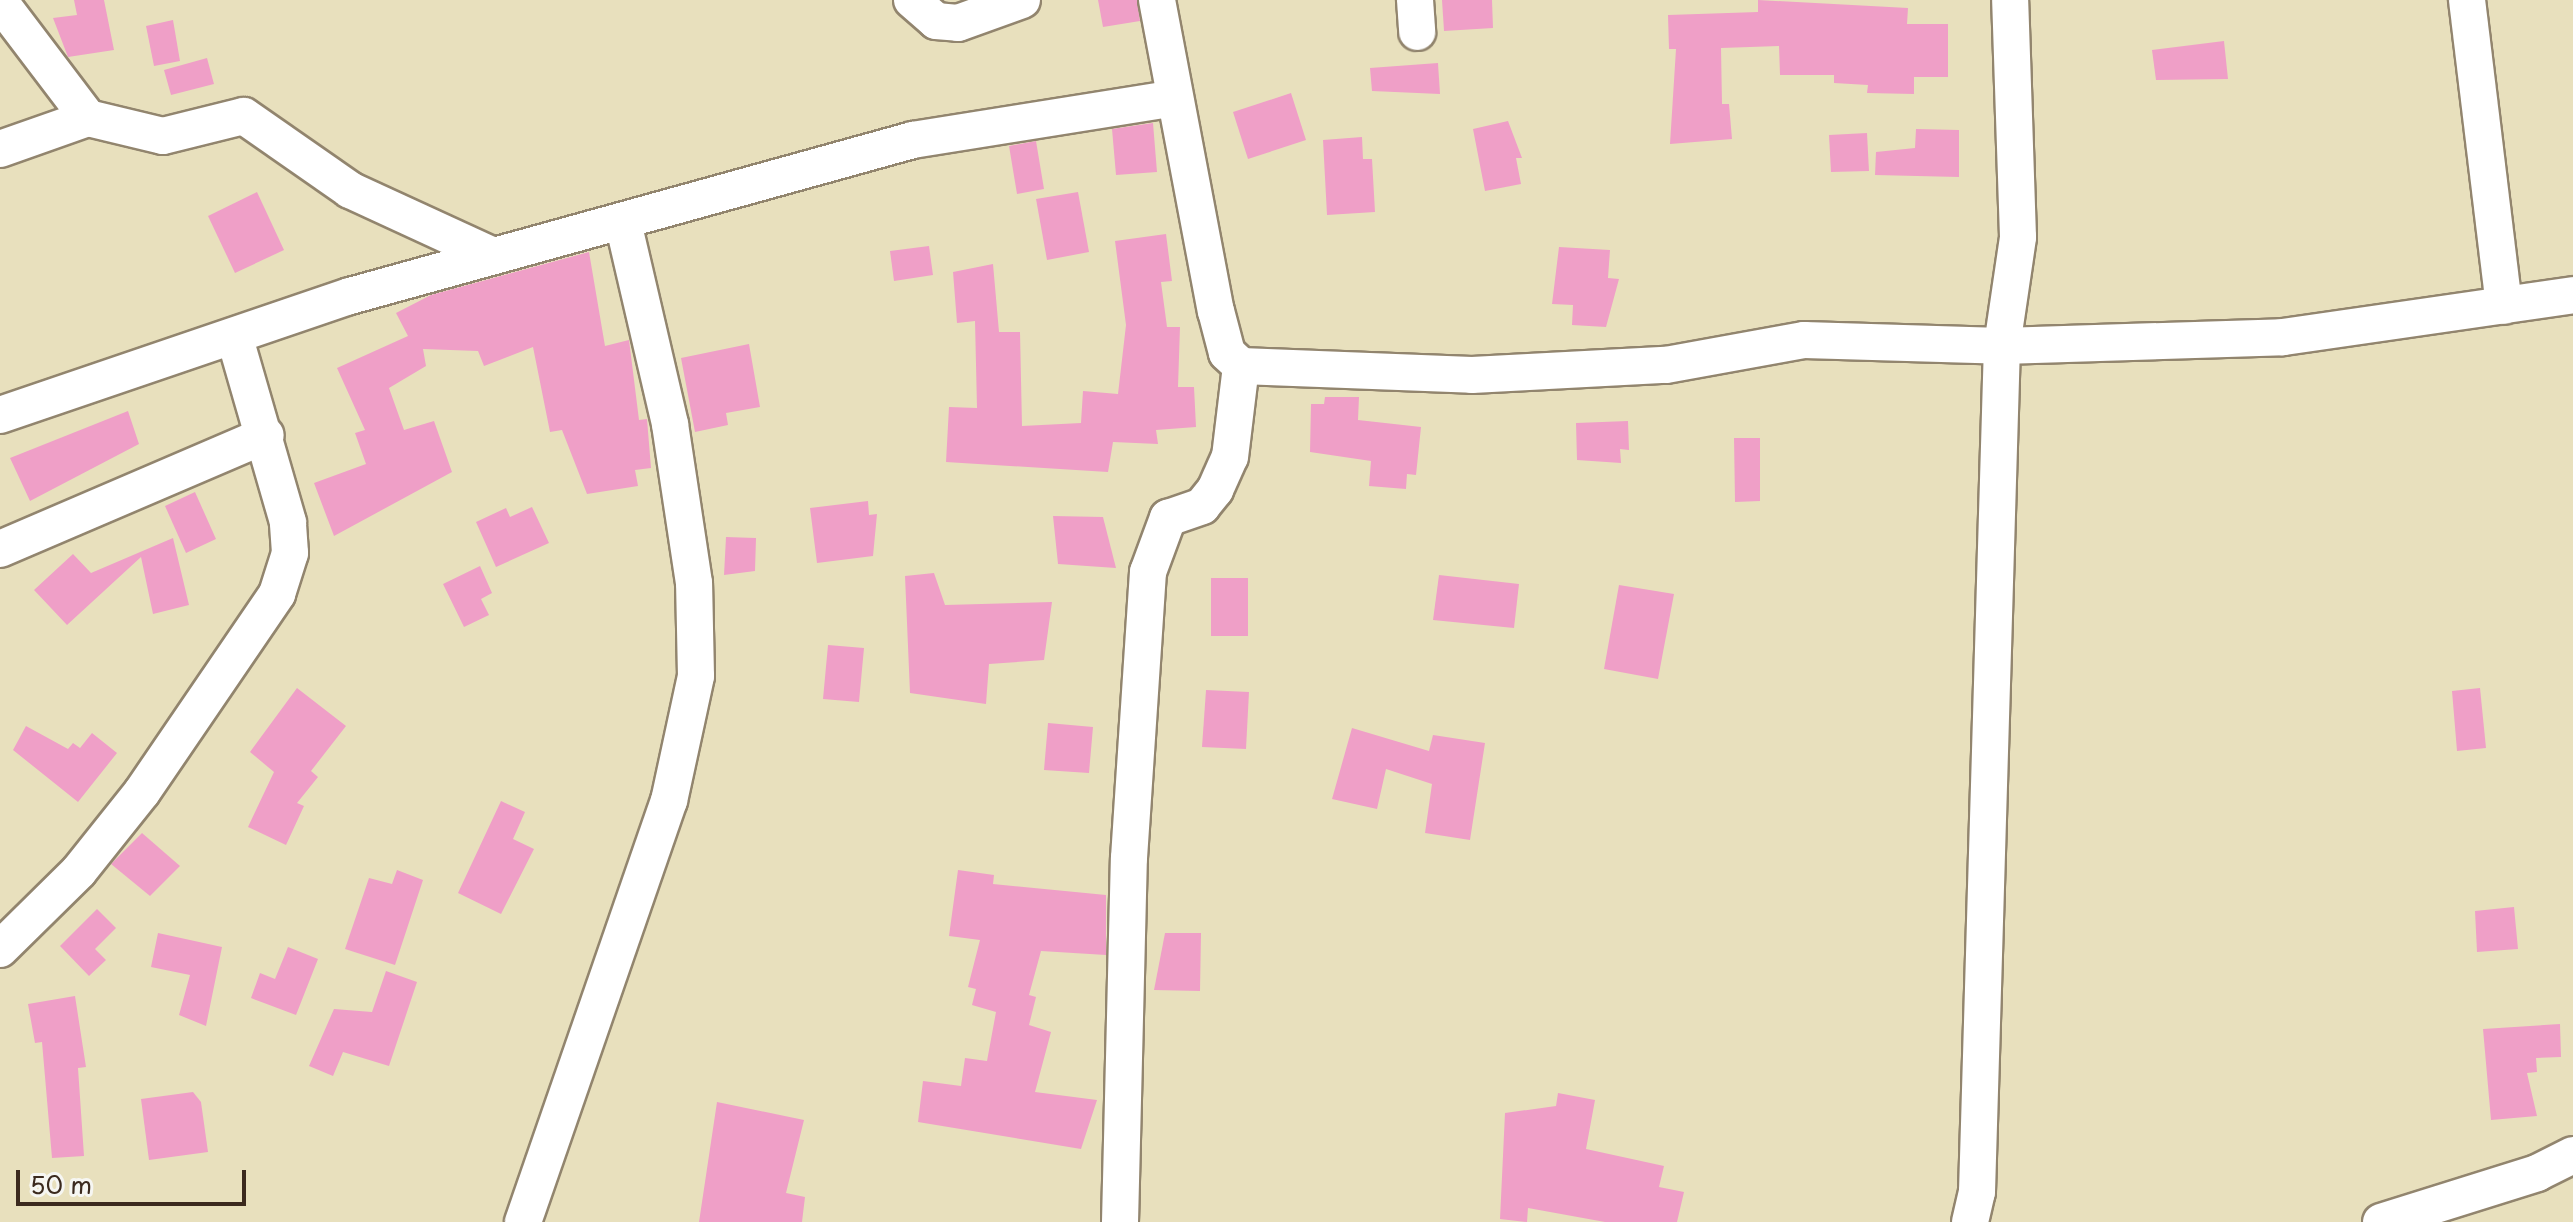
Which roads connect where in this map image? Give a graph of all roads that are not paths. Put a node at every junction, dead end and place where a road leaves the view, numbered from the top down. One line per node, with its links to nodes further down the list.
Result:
1 (912, 0): 2 (street)
2 (1022, 0)
3 (1157, 0): 7 (street)
4 (2010, 0): 15 (street)
5 (2467, 0): 13 (street)
6 (0, 2): 8 (street)
7 (1174, 98): 10 (street); 16 (street)
8 (88, 118): 9 (street); 11 (street)
9 (0, 149)
10 (623, 222): 11 (street); 22 (street)
11 (491, 255): 14 (street)
12 (2573, 295): 13 (street)
13 (2504, 306): 15 (street)
14 (235, 338): 17 (street); 18 (street)
15 (2002, 346): 16 (street); 24 (street)
16 (1241, 366): 23 (street)
17 (0, 415)
18 (266, 435): 19 (street); 20 (street)
19 (0, 549)
20 (0, 949)
21 (2573, 1155): 25 (street)
22 (523, 1222)
23 (1120, 1222)
24 (1970, 1222)
25 (2381, 1222)

